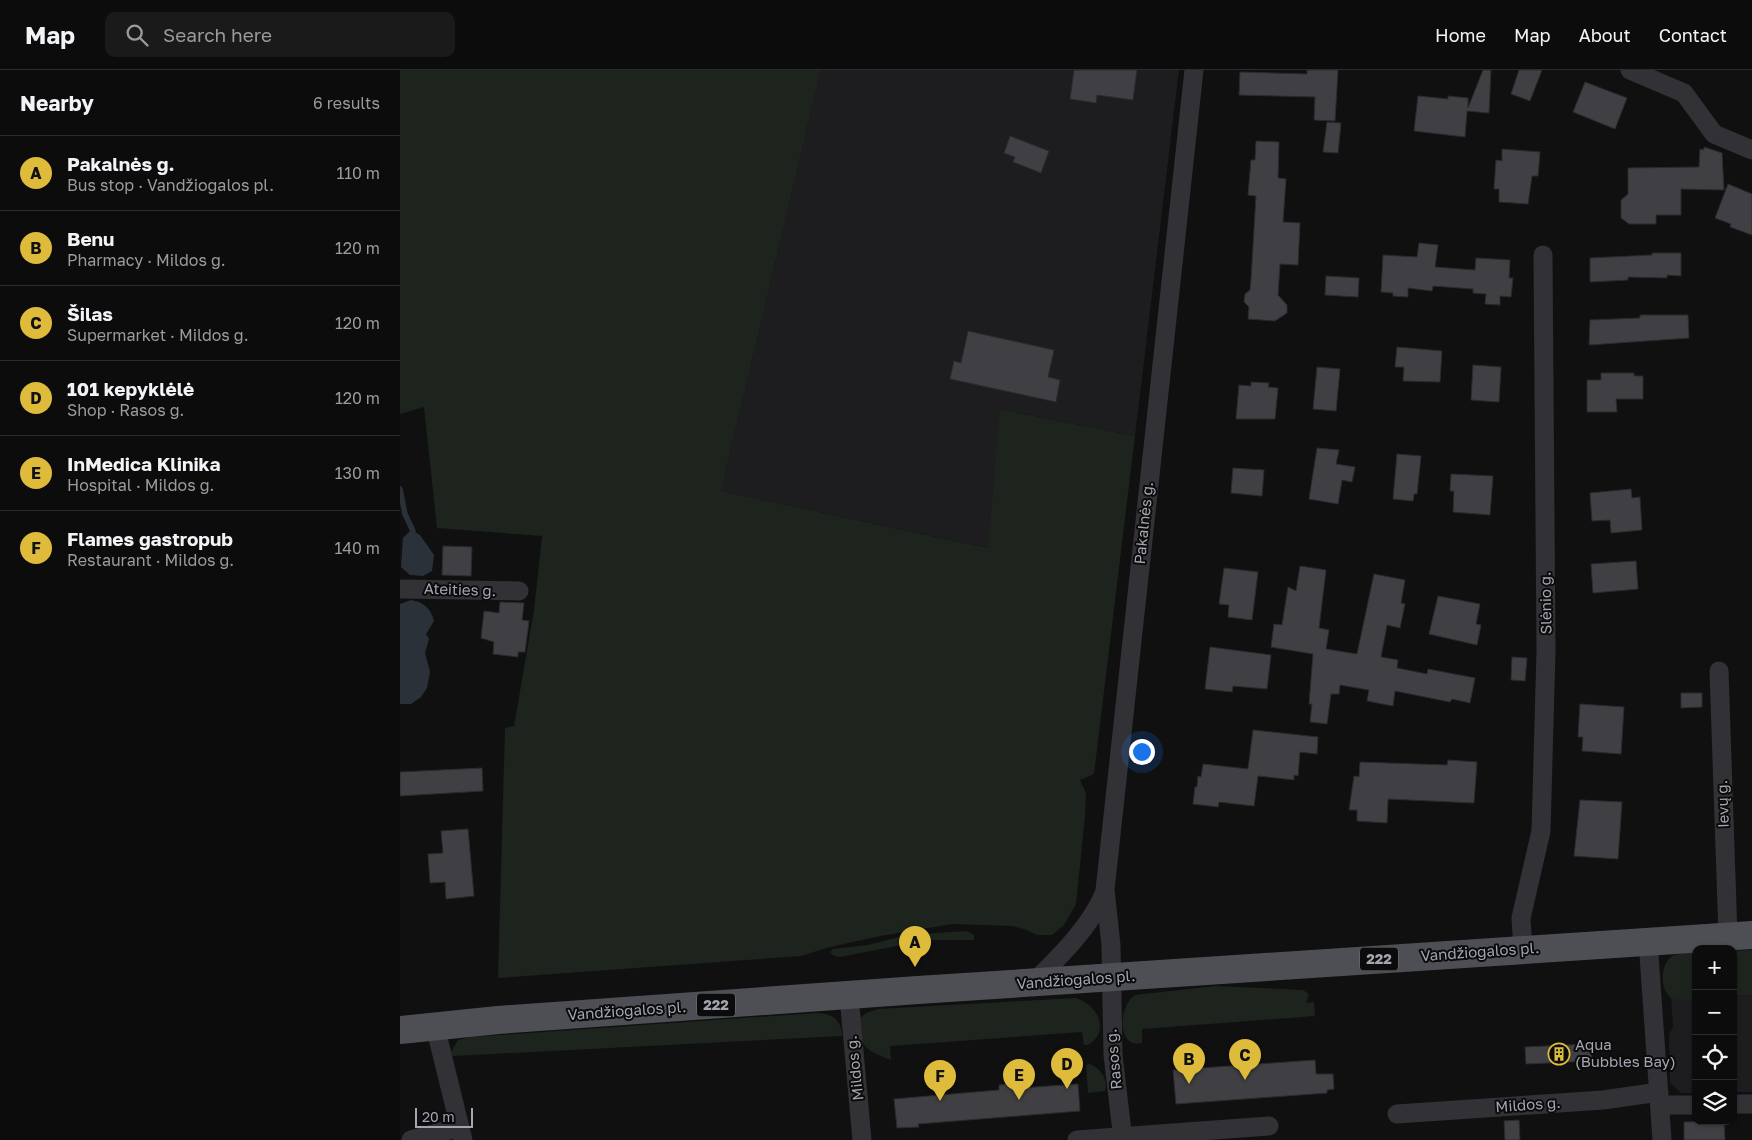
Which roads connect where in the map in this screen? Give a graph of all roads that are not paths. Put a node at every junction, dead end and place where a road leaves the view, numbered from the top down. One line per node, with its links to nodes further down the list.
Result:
1 (1194, 70): 8 (street, Pakalnės g.)
2 (1630, 70): 3 (street)
3 (1752, 150)
4 (1543, 255): 11 (street, Slėnio g.)
5 (400, 589): 6 (street, Ateities g.)
6 (519, 592)
7 (1719, 671): 9 (street, Ievų g.)
8 (1105, 890): 12 (street, Pakalnės g.); 13 (street)
9 (1740, 935): 10 (main road, Vandžiogalos pl. / 222)
10 (1648, 941): 11 (main road, Vandžiogalos pl. / 222); 17 (street)
11 (1523, 949): 12 (main road, Vandžiogalos pl. / 222)
12 (1110, 977): 13 (main road, Vandžiogalos pl. / 222); 24 (street, Rasos g.)
13 (1032, 984): 14 (main road, Vandžiogalos pl. / 222)
14 (849, 996): 15 (main road, Vandžiogalos pl. / 222); 26 (street, Mildos g.)
15 (435, 1026): 16 (main road, Vandžiogalos pl. / 222); 23 (street)
16 (400, 1030)
17 (1660, 1098): 18 (street, Mildos g.); 21 (street, Mildos g.); 28 (street)
18 (1692, 1103)
19 (1737, 1104): 20 (street)
20 (1752, 1104)
21 (1397, 1114)
22 (1269, 1126): 24 (street)
23 (461, 1134): 25 (street)
24 (1123, 1138): 27 (street)
25 (412, 1140)
26 (862, 1140)
27 (1077, 1140)
28 (1662, 1140)

